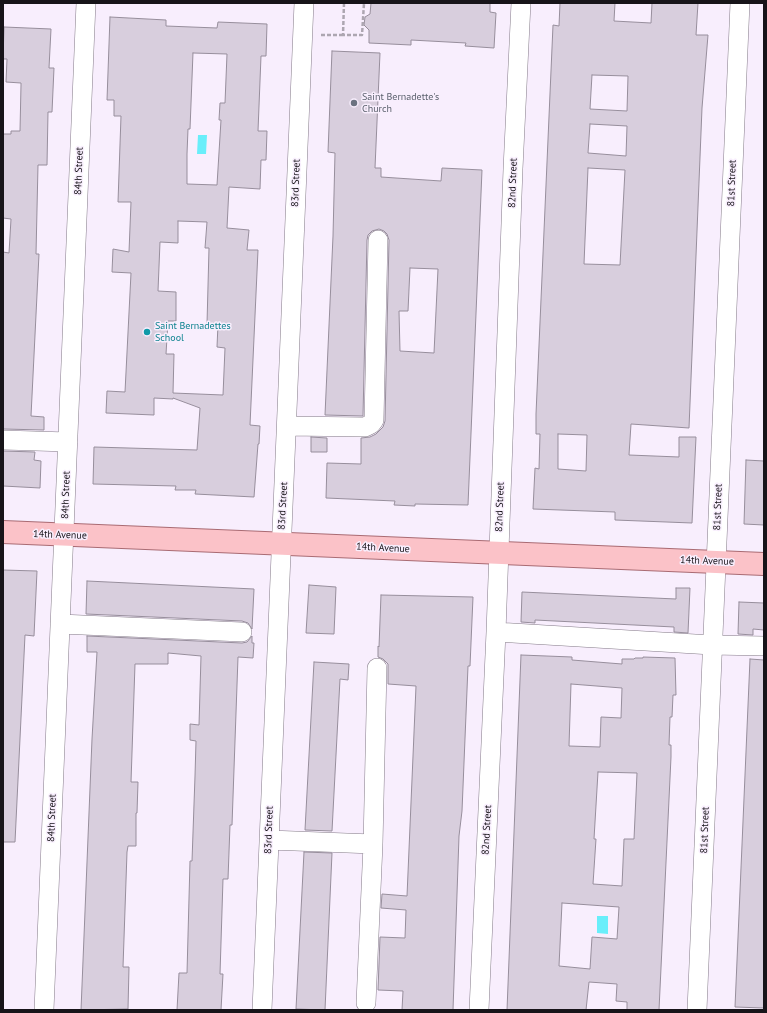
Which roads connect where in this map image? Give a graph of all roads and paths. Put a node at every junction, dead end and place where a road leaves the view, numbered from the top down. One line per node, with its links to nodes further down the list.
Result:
1 (86, 3): 10 (street, 84th Street)
2 (304, 3): 8 (street, 83rd Street)
3 (344, 3): 4 (path)
4 (364, 3)
5 (521, 3): 14 (street, 82nd Street)
6 (740, 3): 15 (street, 81st Street)
7 (378, 240): 8 (street)
8 (286, 426): 13 (street, 83rd Street)
9 (3, 440): 10 (street)
10 (68, 442): 12 (street, 84th Street)
11 (3, 532): 12 (main road, 14th Avenue)
12 (64, 535): 13 (main road, 14th Avenue); 17 (street, 84th Street)
13 (281, 544): 14 (main road, 14th Avenue); 23 (street, 83rd Street)
14 (498, 553): 15 (main road, 14th Avenue); 19 (street, 82nd Street)
15 (716, 562): 16 (main road, 14th Avenue); 20 (street, 81st Street)
16 (764, 564)
17 (60, 624): 18 (street); 26 (street, 84th Street)
18 (242, 632)
19 (496, 632): 20 (street); 28 (street, 82nd Street)
20 (712, 645): 21 (street); 29 (street, 81st Street)
21 (764, 646)
22 (377, 668): 24 (street)
23 (269, 840): 24 (street); 27 (street, 83rd Street)
24 (373, 844): 25 (street)
25 (366, 1003)
26 (44, 1010)
27 (262, 1010)
28 (479, 1010)
29 (697, 1010)

